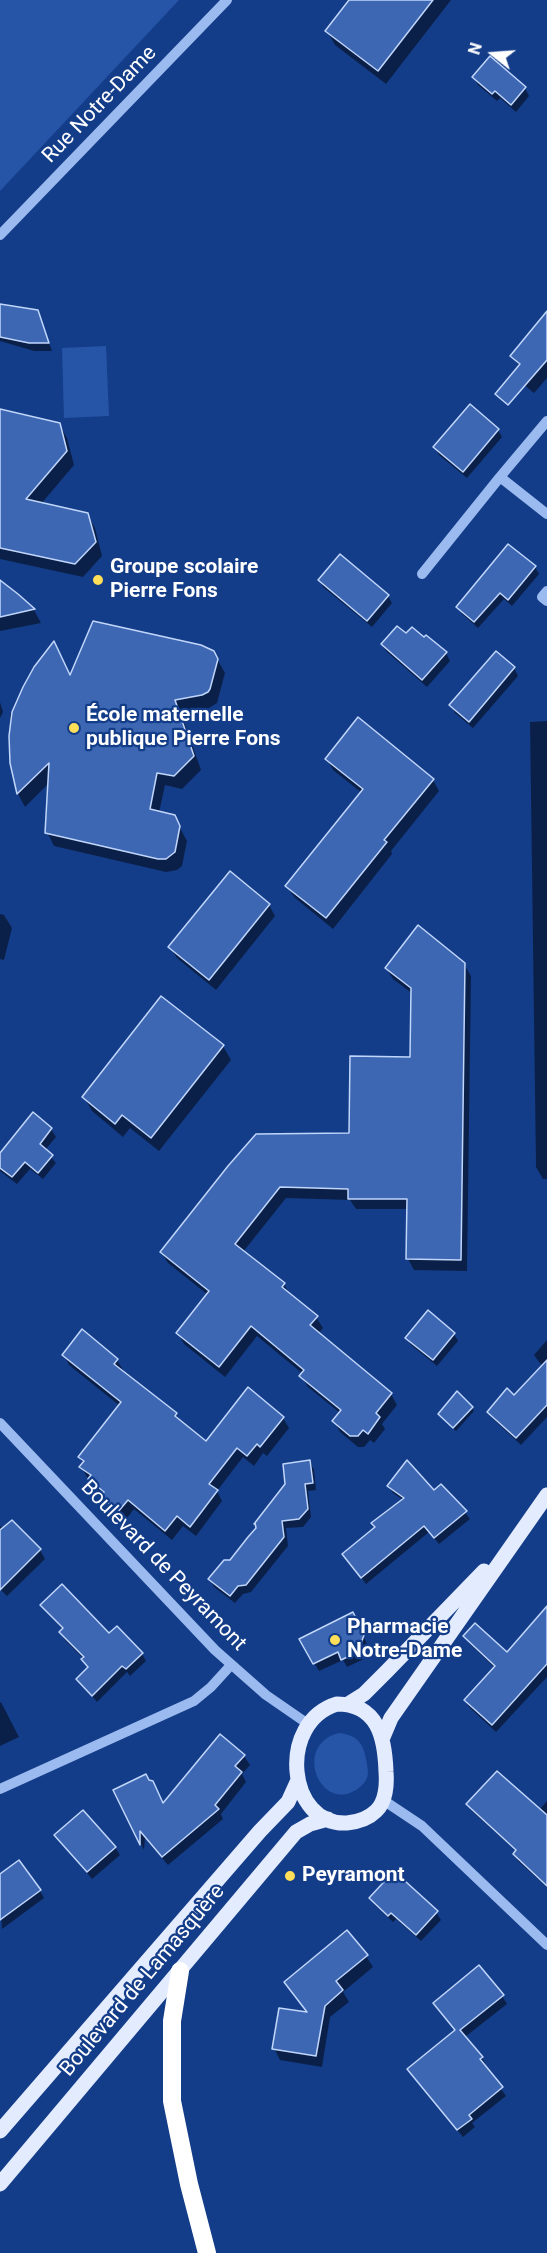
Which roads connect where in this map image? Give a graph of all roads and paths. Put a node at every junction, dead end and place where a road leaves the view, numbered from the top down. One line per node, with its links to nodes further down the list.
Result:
1 (227, 0): 2 (street, Rue Notre-Dame)
2 (0, 235)
3 (547, 421): 4 (street)
4 (500, 477): 5 (street); 6 (street)
5 (547, 514)
6 (422, 573)
7 (547, 591): 8 (street)
8 (547, 602)
9 (0, 1423): 12 (street, Boulevard de Peyramont)
10 (547, 1496): 11 (main road)
11 (513, 1541): 13 (main road); 15 (main road)
12 (231, 1665): 14 (street, Boulevard de Peyramont); 17 (street)
13 (348, 1704): 14 (main road); 15 (main road)
14 (308, 1724): 16 (main road)
15 (383, 1737): 18 (main road)
16 (298, 1780): 19 (main road); 22 (main road, Boulevard de Lamasquère)
17 (0, 1789)
18 (383, 1800): 19 (main road); 20 (street)
19 (328, 1819): 21 (main road, Boulevard de Lamasquère)
20 (547, 1945)
21 (180, 1971): 23 (main road, Boulevard de Lamasquère); 24 (highway)
22 (0, 2131)
23 (0, 2184)
24 (207, 2253)

